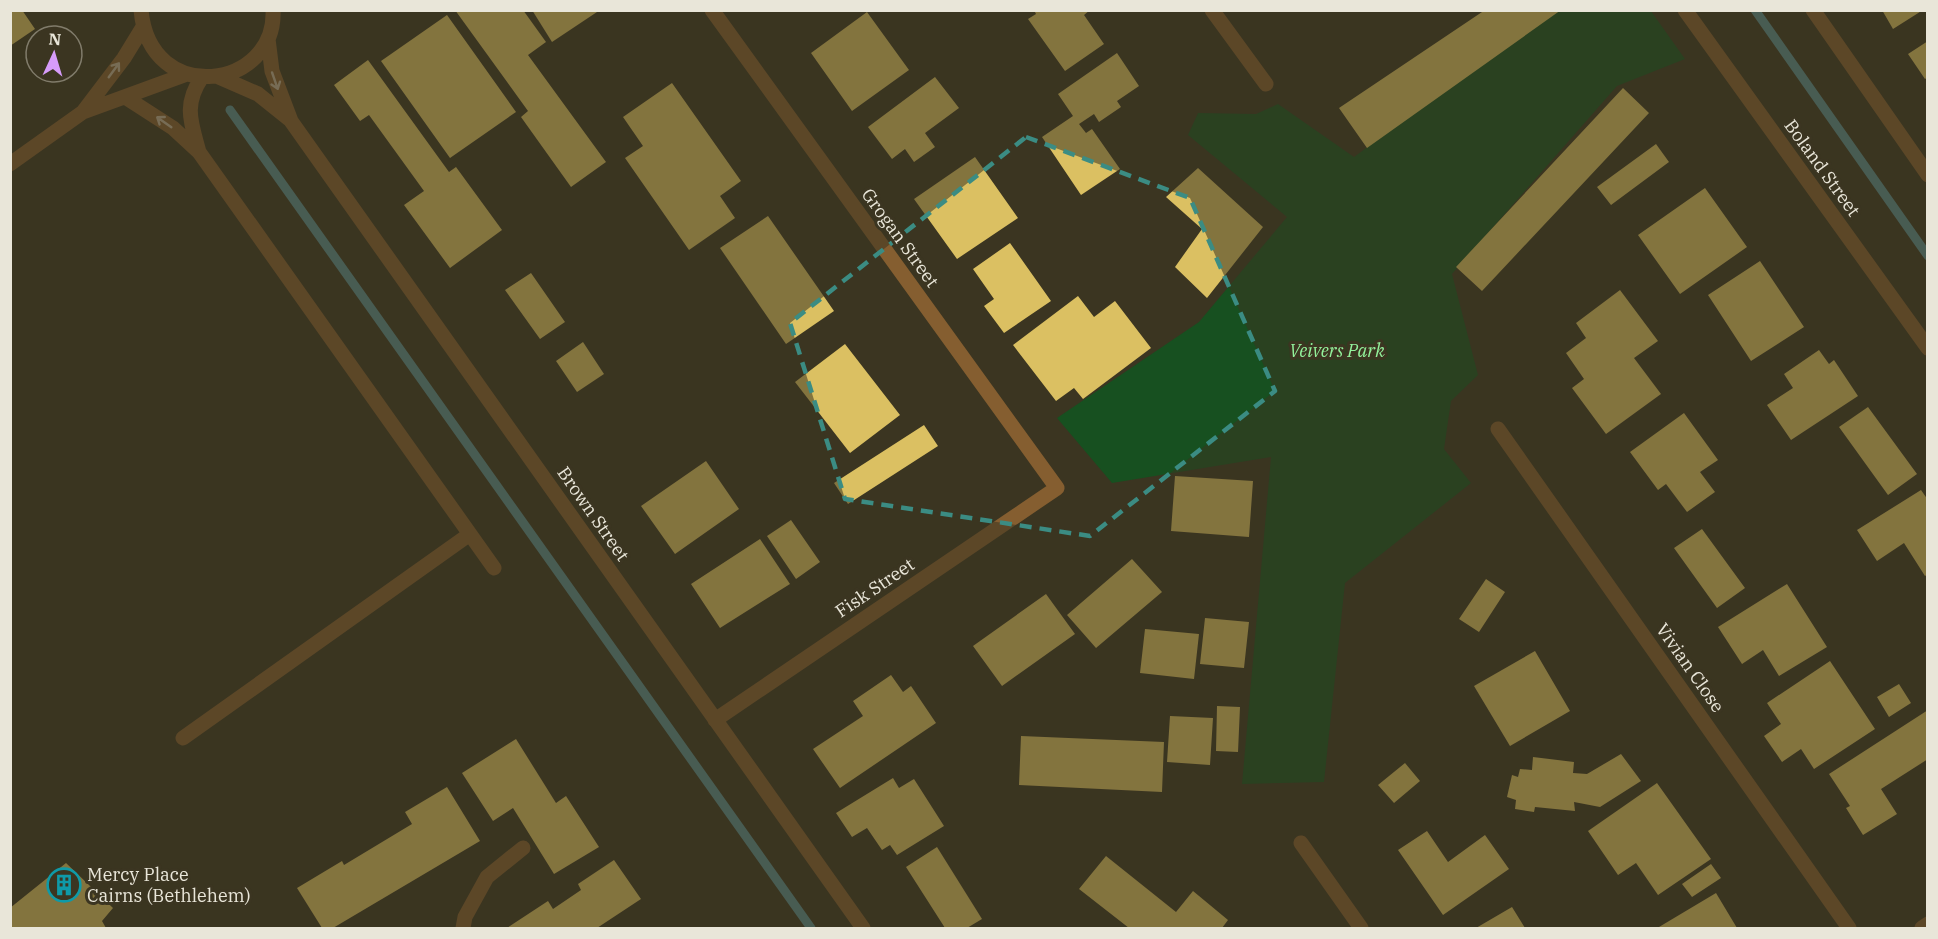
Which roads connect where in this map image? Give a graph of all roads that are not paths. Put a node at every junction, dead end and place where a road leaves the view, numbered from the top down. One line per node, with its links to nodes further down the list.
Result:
1 (141, 10): 7 (street)
2 (712, 10): 21 (street, Grogan Street)
3 (1212, 10): 12 (street)
4 (1684, 10): 19 (street, Boland Street)
5 (1813, 10): 18 (street)
6 (275, 13): 8 (street)
7 (143, 27): 9 (street); 14 (street, one-way to 7)
8 (268, 39): 10 (street); 15 (street, Brown Street, one-way to 15)
9 (187, 74): 11 (street); 13 (street)
10 (219, 77): 11 (street); 15 (street, Brown Street)
11 (202, 78): 16 (street)
12 (1266, 84)
13 (125, 97): 14 (street); 16 (street, one-way to 13)
14 (83, 112): 17 (street)
15 (291, 121): 24 (street, Brown Street)
16 (199, 152): 22 (street)
17 (10, 164)
18 (1928, 175)
19 (1928, 348)
20 (1498, 429): 32 (street, Vivian Close)
21 (1057, 488): 24 (street, Fisk Street)
22 (470, 534): 23 (street); 25 (street)
23 (494, 568)
24 (715, 720): 30 (street, Brown Street)
25 (183, 738)
26 (1301, 843): 31 (street)
27 (523, 848): 29 (street)
28 (1928, 924): 33 (street)
29 (463, 928)
30 (863, 928)
31 (1361, 928)
32 (1849, 928)
33 (1922, 928)

